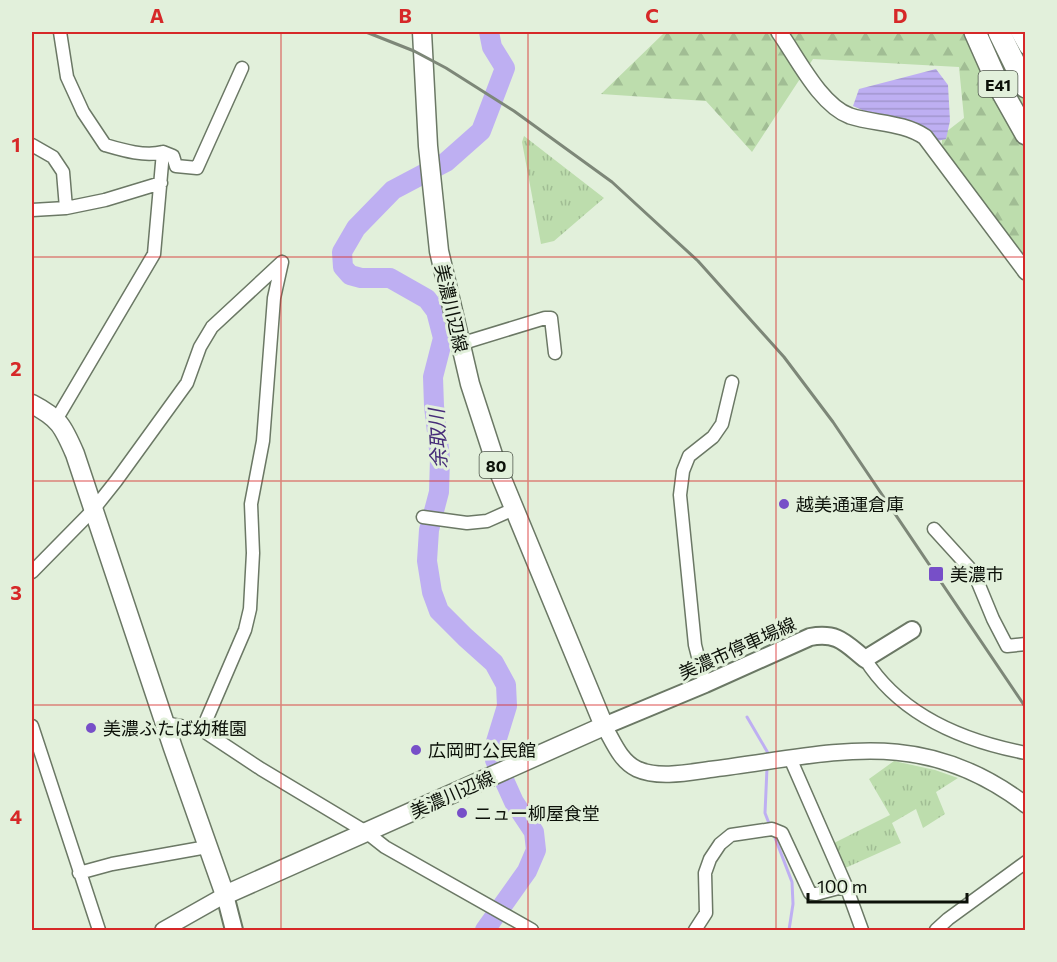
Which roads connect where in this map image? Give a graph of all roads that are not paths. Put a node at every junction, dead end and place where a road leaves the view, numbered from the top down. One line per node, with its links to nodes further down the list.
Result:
1 (60, 32): 12 (street)
2 (422, 32): 17 (main road, 美濃川辺線 / 80)
3 (779, 32): 16 (street)
4 (975, 32): 10 (highway, E41)
5 (999, 32): 9 (highway, E41)
6 (1017, 32): 7 (street)
7 (1026, 48)
8 (242, 68): 12 (street)
9 (1026, 87)
10 (1026, 134)
11 (32, 145): 14 (street)
12 (163, 152): 13 (street)
13 (161, 183): 14 (street); 21 (street)
14 (66, 208): 15 (street)
15 (32, 210)
16 (1026, 272)
17 (460, 344): 18 (street); 22 (main road, 美濃川辺線 / 80)
18 (555, 353)
19 (732, 382): 30 (street)
20 (32, 404): 21 (main road)
21 (56, 420): 23 (main road)
22 (514, 509): 24 (street); 33 (main road, 美濃川辺線 / 80)
23 (93, 510): 26 (street); 31 (main road); 34 (street)
24 (423, 517)
25 (934, 530): 28 (street)
26 (32, 572)
27 (912, 630): 29 (main road)
28 (1026, 644)
29 (866, 659): 30 (main road, 美濃市停車場線); 35 (street)
30 (705, 684): 33 (main road, 美濃市停車場線)
31 (165, 723): 34 (street); 39 (main road)
32 (32, 726): 41 (street)
33 (604, 726): 36 (street); 38 (main road, 美濃川辺線)
34 (202, 730): 38 (street)
35 (1026, 753)
36 (790, 758): 37 (street); 42 (street)
37 (1026, 805)
38 (366, 832): 43 (main road, 美濃川辺線); 47 (street)
39 (207, 847): 41 (street); 43 (main road)
40 (1026, 862): 50 (street)
41 (79, 873): 44 (street)
42 (846, 886): 48 (street); 49 (street)
43 (225, 895): 45 (street); 46 (main road)
44 (99, 930)
45 (163, 930)
46 (234, 930)
47 (532, 930)
48 (695, 930)
49 (862, 930)
50 (936, 930)

